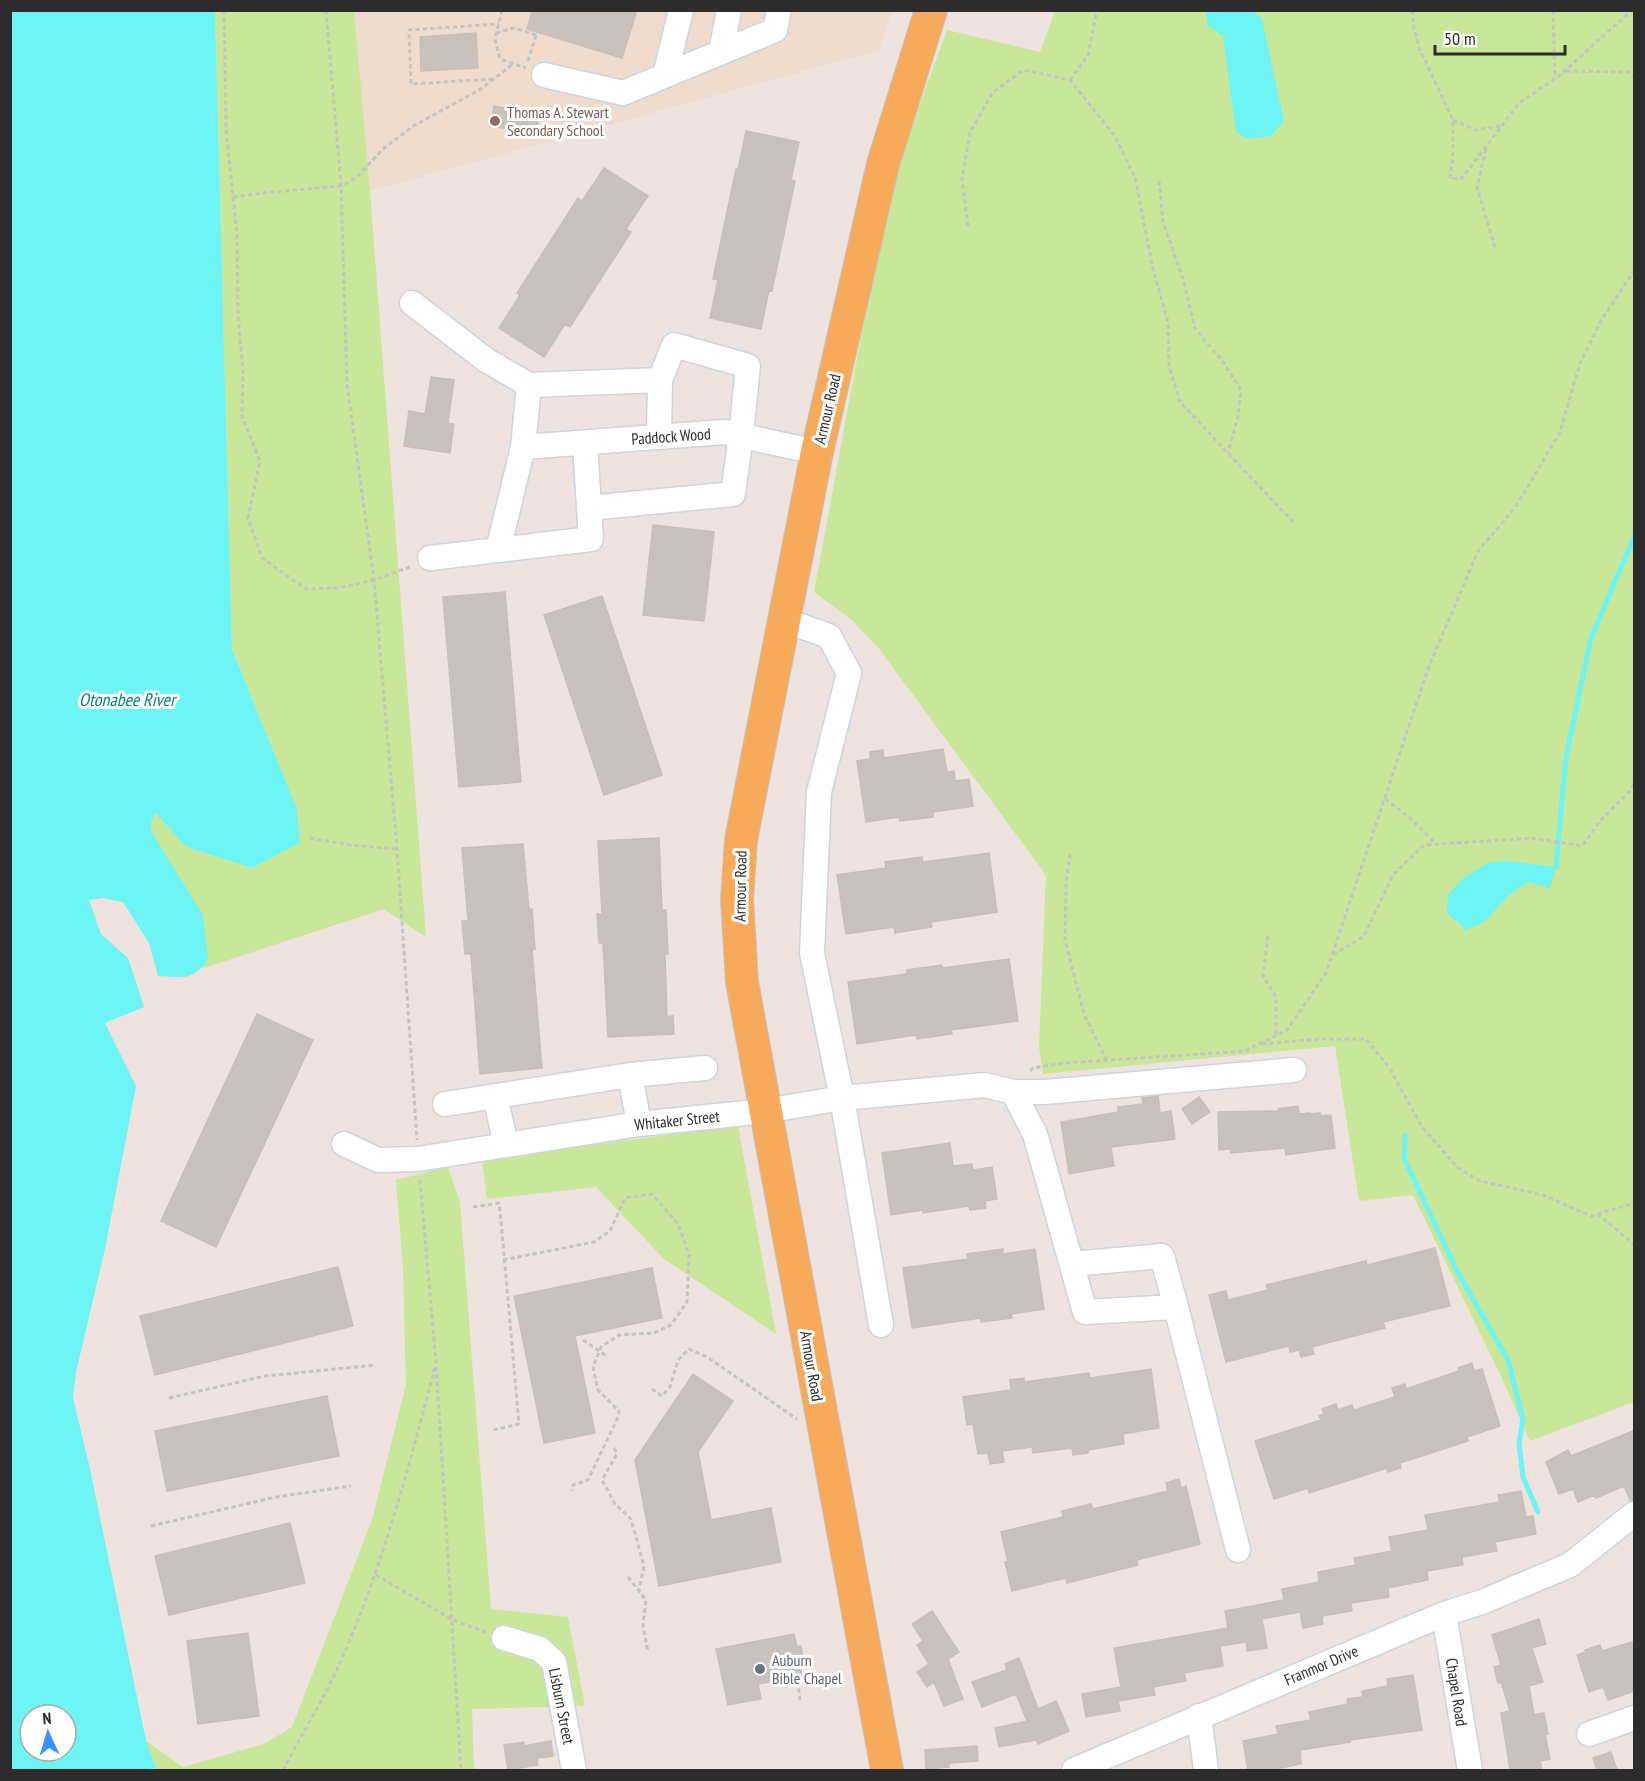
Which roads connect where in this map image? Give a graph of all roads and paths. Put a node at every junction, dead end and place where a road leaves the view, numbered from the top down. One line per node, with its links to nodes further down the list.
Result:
1 (224, 10): 28 (path)
2 (326, 10): 27 (path)
3 (502, 10): 12 (path)
4 (681, 10): 18 (street)
5 (729, 10): 14 (street)
6 (779, 10): 14 (street)
7 (931, 10): 39 (main road, Armour Road)
8 (1096, 10): 22 (path)
9 (1413, 10): 23 (path)
10 (1553, 10): 21 (path)
11 (1632, 10): 16 (path)
12 (499, 24): 13 (path); 20 (path)
13 (496, 33): 15 (path); 17 (path)
14 (721, 52): 18 (street)
15 (513, 64): 17 (path); 20 (path)
16 (1564, 71): 19 (path); 21 (path)
17 (535, 72): 18 (street)
18 (665, 75)
19 (1635, 76)
20 (494, 78): 27 (path)
21 (1555, 78): 24 (path)
22 (1070, 80): 29 (path); 40 (path)
23 (1453, 120): 24 (path); 25 (path)
24 (1502, 126): 25 (path)
25 (1486, 147): 30 (path)
26 (1160, 181): 40 (path)
27 (341, 186): 28 (path); 45 (path)
28 (233, 197): 45 (path)
29 (968, 226)
30 (1496, 251)
31 (1635, 271): 48 (path)
32 (412, 303): 34 (street)
33 (660, 380): 34 (street); 35 (street); 36 (street)
34 (529, 385): 38 (street)
35 (741, 435): 36 (street, Paddock Wood); 39 (street, Paddock Wood); 41 (street)
36 (659, 437): 37 (street, Paddock Wood)
37 (585, 443): 38 (street, Paddock Wood); 41 (street)
38 (523, 447): 43 (street)
39 (817, 452): 46 (main road, Armour Road)
40 (1227, 453): 42 (path)
41 (589, 508): 43 (street)
42 (1293, 522)
43 (498, 550): 44 (street)
44 (430, 558): 45 (path)
45 (374, 580): 51 (path)
46 (784, 620): 63 (street); 65 (main road, Armour Road)
47 (1635, 784): 50 (path)
48 (1385, 799): 50 (path); 54 (path)
49 (309, 838): 51 (path)
50 (1436, 844): 54 (path)
51 (397, 849): 69 (path)
52 (1070, 854): 57 (path)
53 (1268, 936): 55 (path)
54 (1331, 956): 55 (path)
55 (1276, 1036): 56 (path)
56 (1260, 1044): 57 (path); 72 (path)
57 (1106, 1059): 61 (path)
58 (705, 1068): 60 (street)
59 (1294, 1070): 61 (street, Whitaker Street)
60 (630, 1075): 62 (street); 66 (street)
61 (1013, 1092): 63 (street, Whitaker Street); 75 (street)
62 (495, 1096): 64 (street); 68 (street)
63 (842, 1098): 65 (street, Whitaker Street); 77 (street)
64 (446, 1104)
65 (765, 1111): 66 (street, Whitaker Street); 108 (main road, Armour Road)
66 (639, 1124): 68 (street, Whitaker Street)
67 (344, 1144): 69 (street, Whitaker Street)
68 (506, 1145): 69 (street, Whitaker Street)
69 (418, 1159): 81 (path)
70 (1635, 1203): 72 (path)
71 (473, 1207): 74 (path)
72 (1597, 1214): 73 (path)
73 (1635, 1244)
74 (503, 1260): 79 (path); 86 (path)
75 (1072, 1264): 76 (street); 76 (street)
76 (1176, 1307): 92 (street)
77 (881, 1325)
78 (583, 1340): 79 (path)
79 (600, 1351): 80 (path); 89 (path)
80 (608, 1357)
81 (436, 1364): 93 (path); 97 (path)
82 (376, 1365): 84 (path)
83 (652, 1389): 85 (path)
84 (169, 1398)
85 (806, 1425)
86 (493, 1430)
87 (614, 1448): 95 (path)
88 (351, 1486): 91 (path)
89 (573, 1491)
90 (1635, 1514): 96 (street, Franmor Drive)
91 (151, 1526)
92 (1238, 1550)
93 (376, 1575): 97 (path); 105 (path)
94 (628, 1577): 95 (path)
95 (639, 1590): 99 (path)
96 (1444, 1614): 102 (street, Franmor Drive); 111 (street, Chapel Road)
97 (453, 1620): 98 (path); 106 (path)
98 (504, 1638): 107 (street, Lisburn Street)
99 (648, 1652)
100 (798, 1681): 101 (path)
101 (800, 1702)
102 (1199, 1716): 109 (street, Franmor Drive); 110 (street)
103 (1635, 1718): 104 (street)
104 (1589, 1734)
105 (283, 1770)
106 (460, 1770)
107 (574, 1770)
108 (887, 1770)
109 (1074, 1770)
110 (1206, 1770)
111 (1470, 1770)

